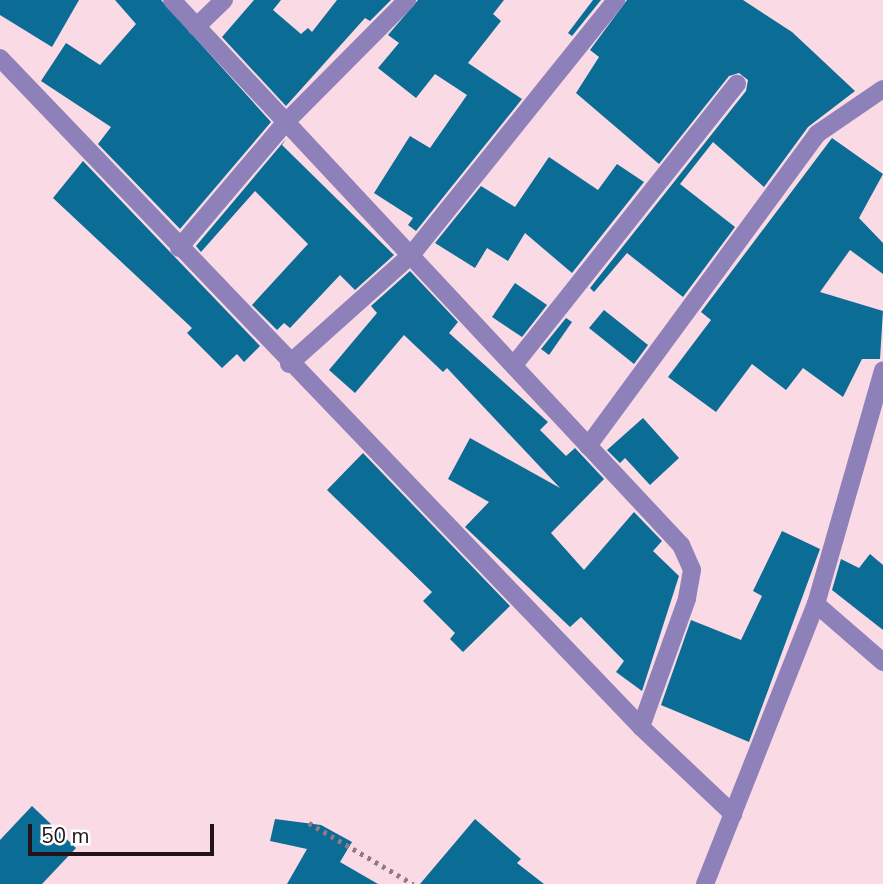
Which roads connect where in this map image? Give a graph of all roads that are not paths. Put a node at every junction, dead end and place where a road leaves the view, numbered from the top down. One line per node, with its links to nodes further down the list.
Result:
1 (172, 0): 5 (street)
2 (224, 0): 5 (street)
3 (407, 0): 9 (street)
4 (616, 0): 11 (street)
5 (197, 27): 9 (street)
6 (0, 58): 10 (street)
7 (737, 84): 13 (street)
8 (883, 89): 15 (street)
9 (286, 122): 10 (street); 11 (street)
10 (179, 248): 12 (street)
11 (412, 254): 12 (street); 13 (street)
12 (289, 364): 18 (street)
13 (514, 365): 15 (street)
14 (883, 371): 16 (street)
15 (588, 446): 18 (street)
16 (816, 604): 17 (street); 19 (street)
17 (883, 662)
18 (641, 727): 19 (street)
19 (733, 814): 20 (street)
20 (705, 884)

